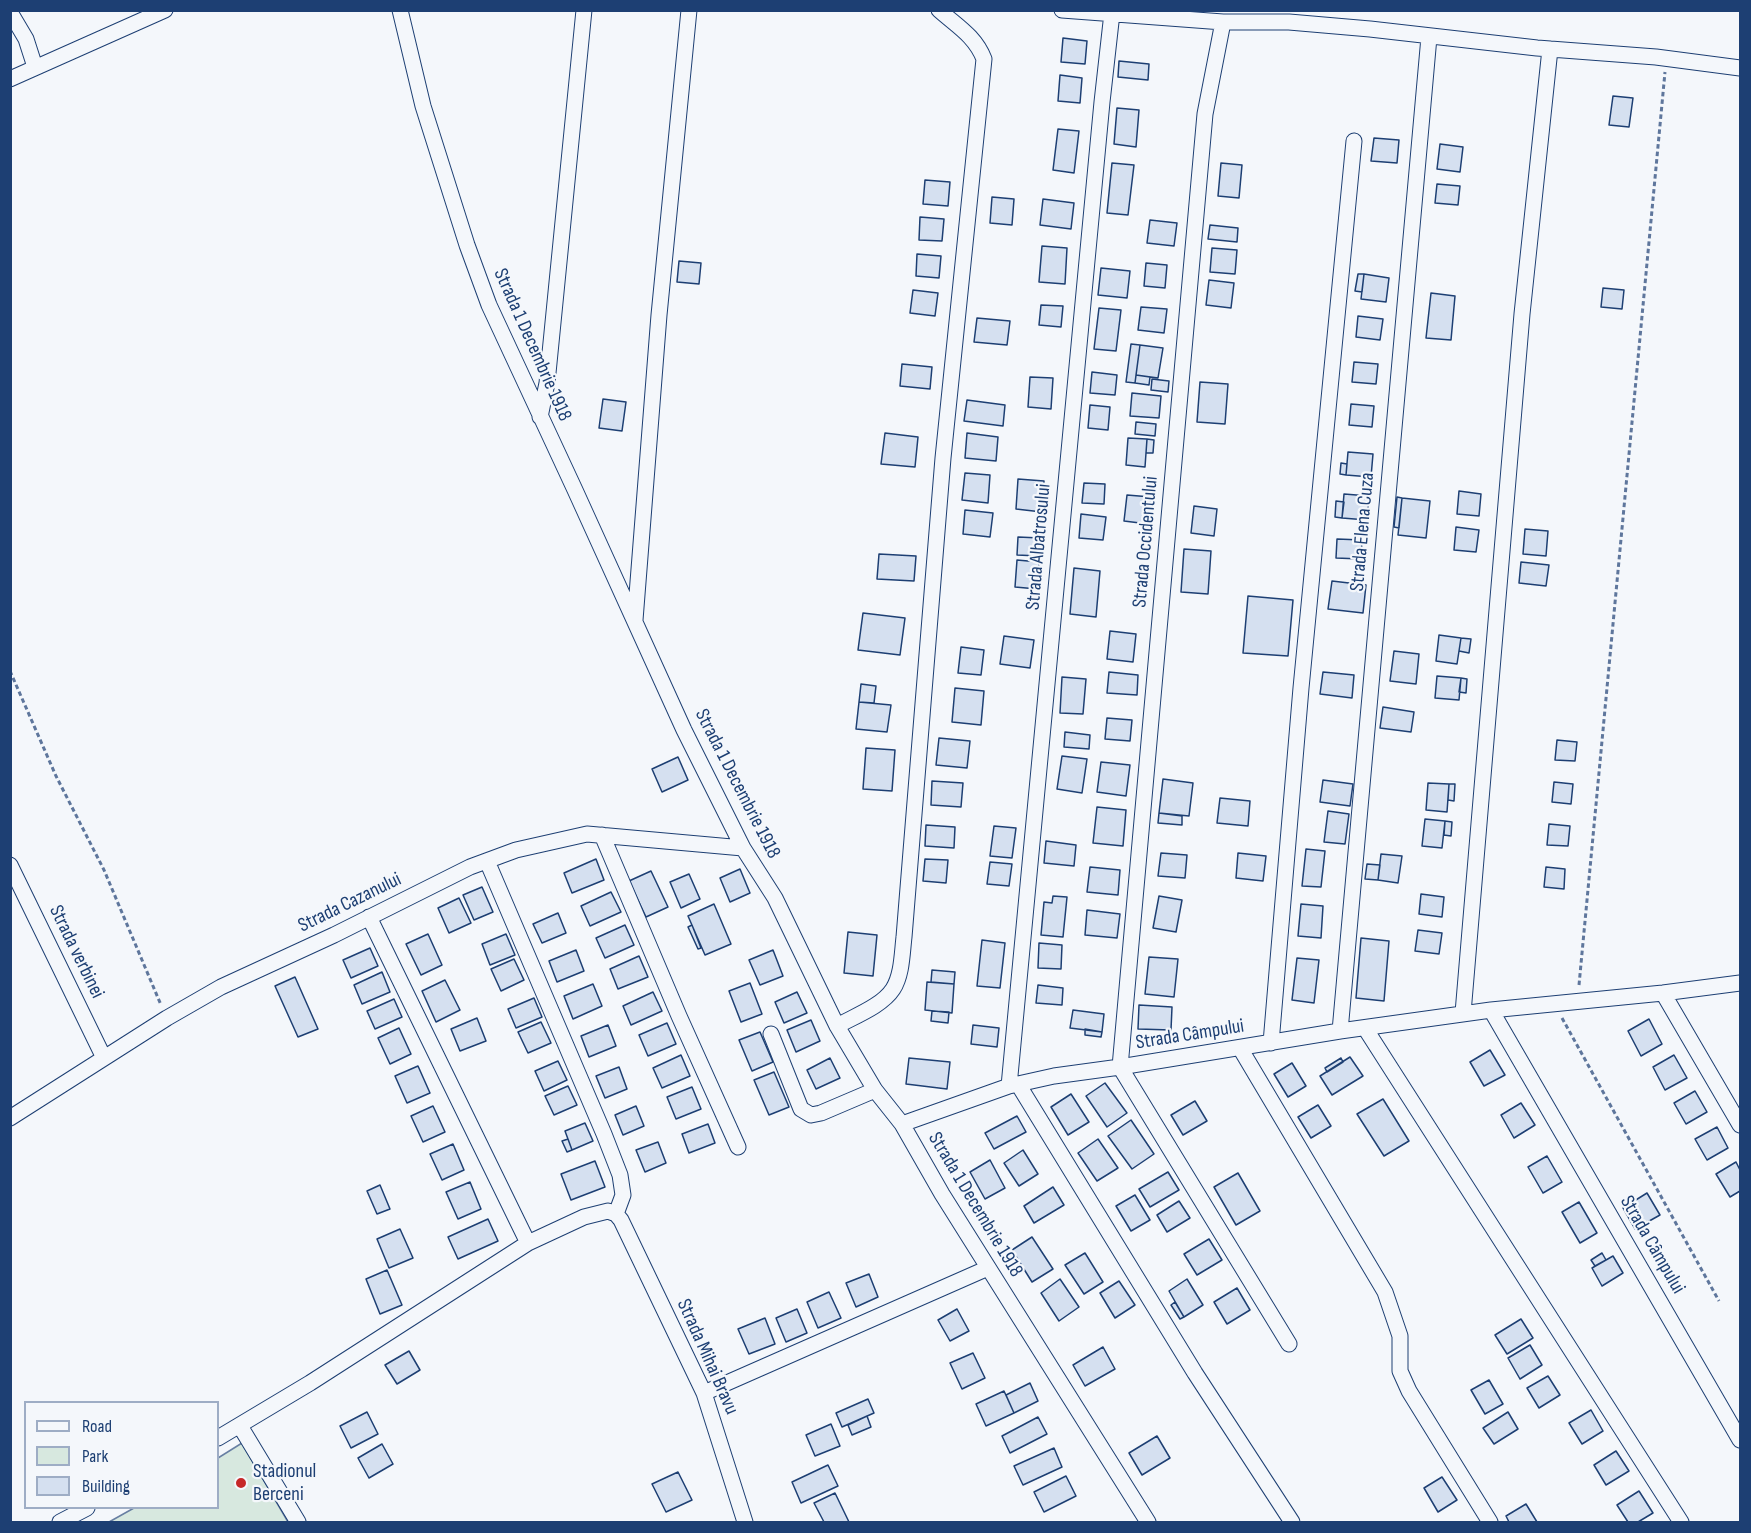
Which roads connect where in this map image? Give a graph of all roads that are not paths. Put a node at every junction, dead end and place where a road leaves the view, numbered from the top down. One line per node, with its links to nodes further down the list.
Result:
1 (165, 10): 12 (street)
2 (400, 10): 16 (street, Strada 1 Decembrie 1918)
3 (584, 10): 16 (street)
4 (689, 10): 17 (street)
5 (939, 10): 27 (street)
6 (1062, 10): 8 (street)
7 (10, 12): 12 (street)
8 (1112, 13): 9 (street); 35 (street, Strada Albatrosului)
9 (1223, 22): 10 (street); 34 (street, Strada Occidentului)
10 (1429, 37): 11 (street); 29 (street, Strada Elena Cuza)
11 (1550, 49): 13 (street); 26 (street)
12 (35, 67): 14 (street)
13 (1740, 68)
14 (10, 79)
15 (1354, 141): 31 (street)
16 (540, 417): 17 (street, Strada 1 Decembrie 1918)
17 (634, 624): 19 (street, Strada 1 Decembrie 1918)
18 (602, 834): 19 (street, Strada Cazanului); 20 (street, Strada Cazanului); 40 (street)
19 (743, 848): 27 (street, Strada 1 Decembrie 1918)
20 (487, 861): 22 (street, Strada Cazanului); 41 (street)
21 (10, 865): 33 (street, Strada verbinei)
22 (369, 917): 33 (street, Strada Cazanului); 42 (street)
23 (1740, 983): 24 (street, Strada Câmpului)
24 (1663, 993): 25 (street, Strada Câmpului); 39 (street)
25 (1491, 1010): 26 (street, Strada Câmpului); 48 (street, Strada Câmpului)
26 (1463, 1014): 28 (street, Strada Câmpului)
27 (837, 1026): 36 (street, Strada 1 Decembrie 1918)
28 (1365, 1028): 29 (street, Strada Câmpului); 56 (street)
29 (1340, 1031): 31 (street, Strada Câmpului)
30 (771, 1034): 36 (street)
31 (1271, 1043): 32 (street, Strada Câmpului)
32 (1240, 1048): 34 (street, Strada Câmpului); 55 (street)
33 (104, 1058): 37 (street, Strada Cazanului)
34 (1120, 1067): 35 (street, Strada Câmpului); 44 (street)
35 (1013, 1085): 38 (street, Strada Câmpului); 54 (street)
36 (875, 1090): 38 (street, Strada 1 Decembrie 1918)
37 (10, 1118)
38 (902, 1124): 43 (street, Strada 1 Decembrie 1918)
39 (1740, 1125)
40 (738, 1147)
41 (616, 1214): 42 (street); 45 (street, Strada Mihai Bravu)
42 (528, 1243): 46 (street)
43 (988, 1268): 45 (street); 53 (street, Strada 1 Decembrie 1918)
44 (1289, 1344)
45 (704, 1393): 52 (street, Strada Mihai Bravu)
46 (240, 1426): 47 (street); 51 (street)
47 (219, 1437)
48 (1740, 1440)
49 (85, 1509): 50 (street)
50 (60, 1522)
51 (298, 1522)
52 (745, 1522)
53 (1148, 1522)
54 (1292, 1522)
55 (1490, 1522)
56 (1681, 1522)

